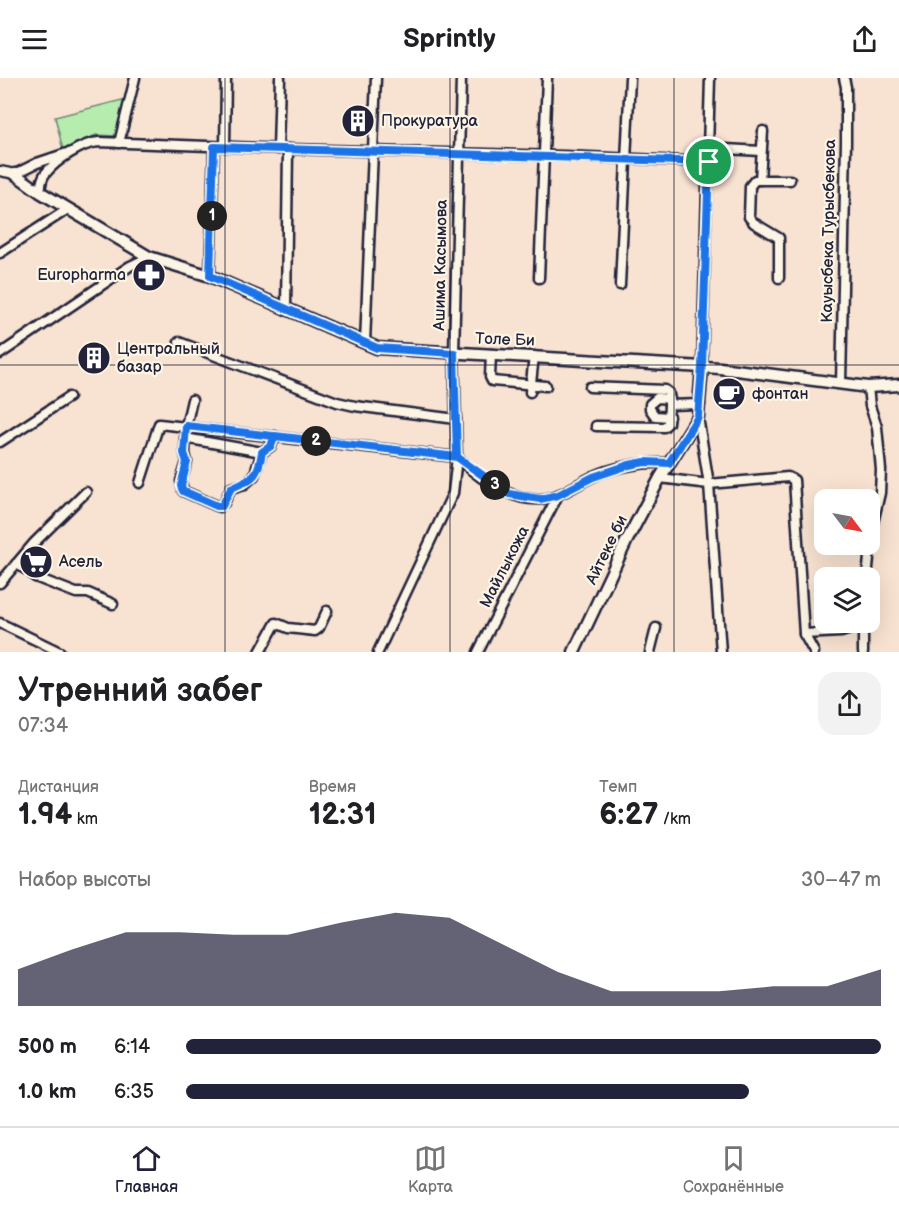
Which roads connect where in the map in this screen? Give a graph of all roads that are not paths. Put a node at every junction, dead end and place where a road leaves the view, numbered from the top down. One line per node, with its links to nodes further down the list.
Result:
1 (135, 78): 11 (street)
2 (226, 78): 13 (street)
3 (280, 78): 15 (street)
4 (376, 78): 17 (street)
5 (461, 78): 20 (street, Ашима Касымова)
6 (547, 78): 21 (street)
7 (630, 78): 22 (street)
8 (710, 78): 14 (street)
9 (844, 78): 44 (street, Кауысбека Турысбекова)
10 (763, 132): 18 (street)
11 (118, 143): 12 (street); 19 (street)
12 (214, 147): 13 (street); 32 (street)
13 (225, 147): 15 (street)
14 (708, 148): 18 (street); 23 (street)
15 (278, 149): 16 (street)
16 (288, 150): 17 (street); 36 (street)
17 (373, 151): 20 (street); 38 (street)
18 (761, 151): 26 (street)
19 (72, 152): 25 (street); 28 (street)
20 (459, 155): 21 (street); 39 (street, Ашима Касымова)
21 (545, 156): 22 (street); 33 (street)
22 (626, 159): 23 (street); 35 (street)
23 (709, 162): 43 (street)
24 (0, 171): 25 (street)
25 (15, 174): 28 (street, Толе Би)
26 (760, 180): 27 (street); 34 (street)
27 (790, 180)
28 (40, 192): 29 (street, Толе Би)
29 (68, 209): 30 (street); 31 (street, Толе Би)
30 (0, 253)
31 (149, 257): 32 (street, Толе Би); 40 (street)
32 (210, 276): 36 (street, Толе Би)
33 (539, 278)
34 (779, 278)
35 (620, 285)
36 (286, 310): 38 (street, Толе Би)
37 (179, 342): 56 (street)
38 (365, 343): 39 (street, Толе Би)
39 (454, 353): 41 (street, Толе Би); 56 (street, Ашима Касымова)
40 (0, 354)
41 (491, 354): 42 (street, Толе Би); 49 (street)
42 (534, 356): 43 (street, Толе Би); 49 (street)
43 (699, 367): 44 (street, Толе Би); 53 (street)
44 (841, 384): 48 (street, Толе Би)
45 (899, 385): 48 (street, Толе Би)
46 (546, 386): 49 (street)
47 (590, 387): 52 (street)
48 (868, 387): 71 (street)
49 (531, 389)
50 (69, 397): 61 (street)
51 (192, 400): 57 (street)
52 (670, 402): 53 (street); 54 (street); 54 (street)
53 (700, 404): 55 (street)
54 (669, 417): 58 (street)
55 (698, 417): 64 (street, Айтеке би); 67 (street)
56 (456, 419): 63 (street, Ашима Касымова)
57 (186, 426): 59 (street); 60 (street); 66 (street)
58 (596, 426)
59 (275, 436): 62 (street); 63 (street)
60 (185, 438): 62 (street); 62 (street)
61 (0, 442)
62 (262, 452)
63 (457, 457): 69 (street); 82 (street, Ашима Касымова)
64 (669, 463): 65 (street, Айтеке би); 69 (street)
65 (660, 478): 67 (street); 84 (street, Айтеке би)
66 (141, 483)
67 (709, 484): 79 (street); 86 (street)
68 (86, 492): 70 (street)
69 (558, 495): 83 (street, Майлыкожа)
70 (15, 564): 72 (street); 73 (street)
71 (868, 567)
72 (0, 583)
73 (113, 604)
74 (327, 611): 81 (street)
75 (0, 623): 80 (street)
76 (656, 628): 85 (street)
77 (822, 633): 79 (street)
78 (863, 633): 88 (street)
79 (804, 634): 87 (street)
80 (60, 652)
81 (261, 652)
82 (378, 652)
83 (478, 652)
84 (574, 652)
85 (650, 652)
86 (721, 652)
87 (814, 652)
88 (863, 652)

